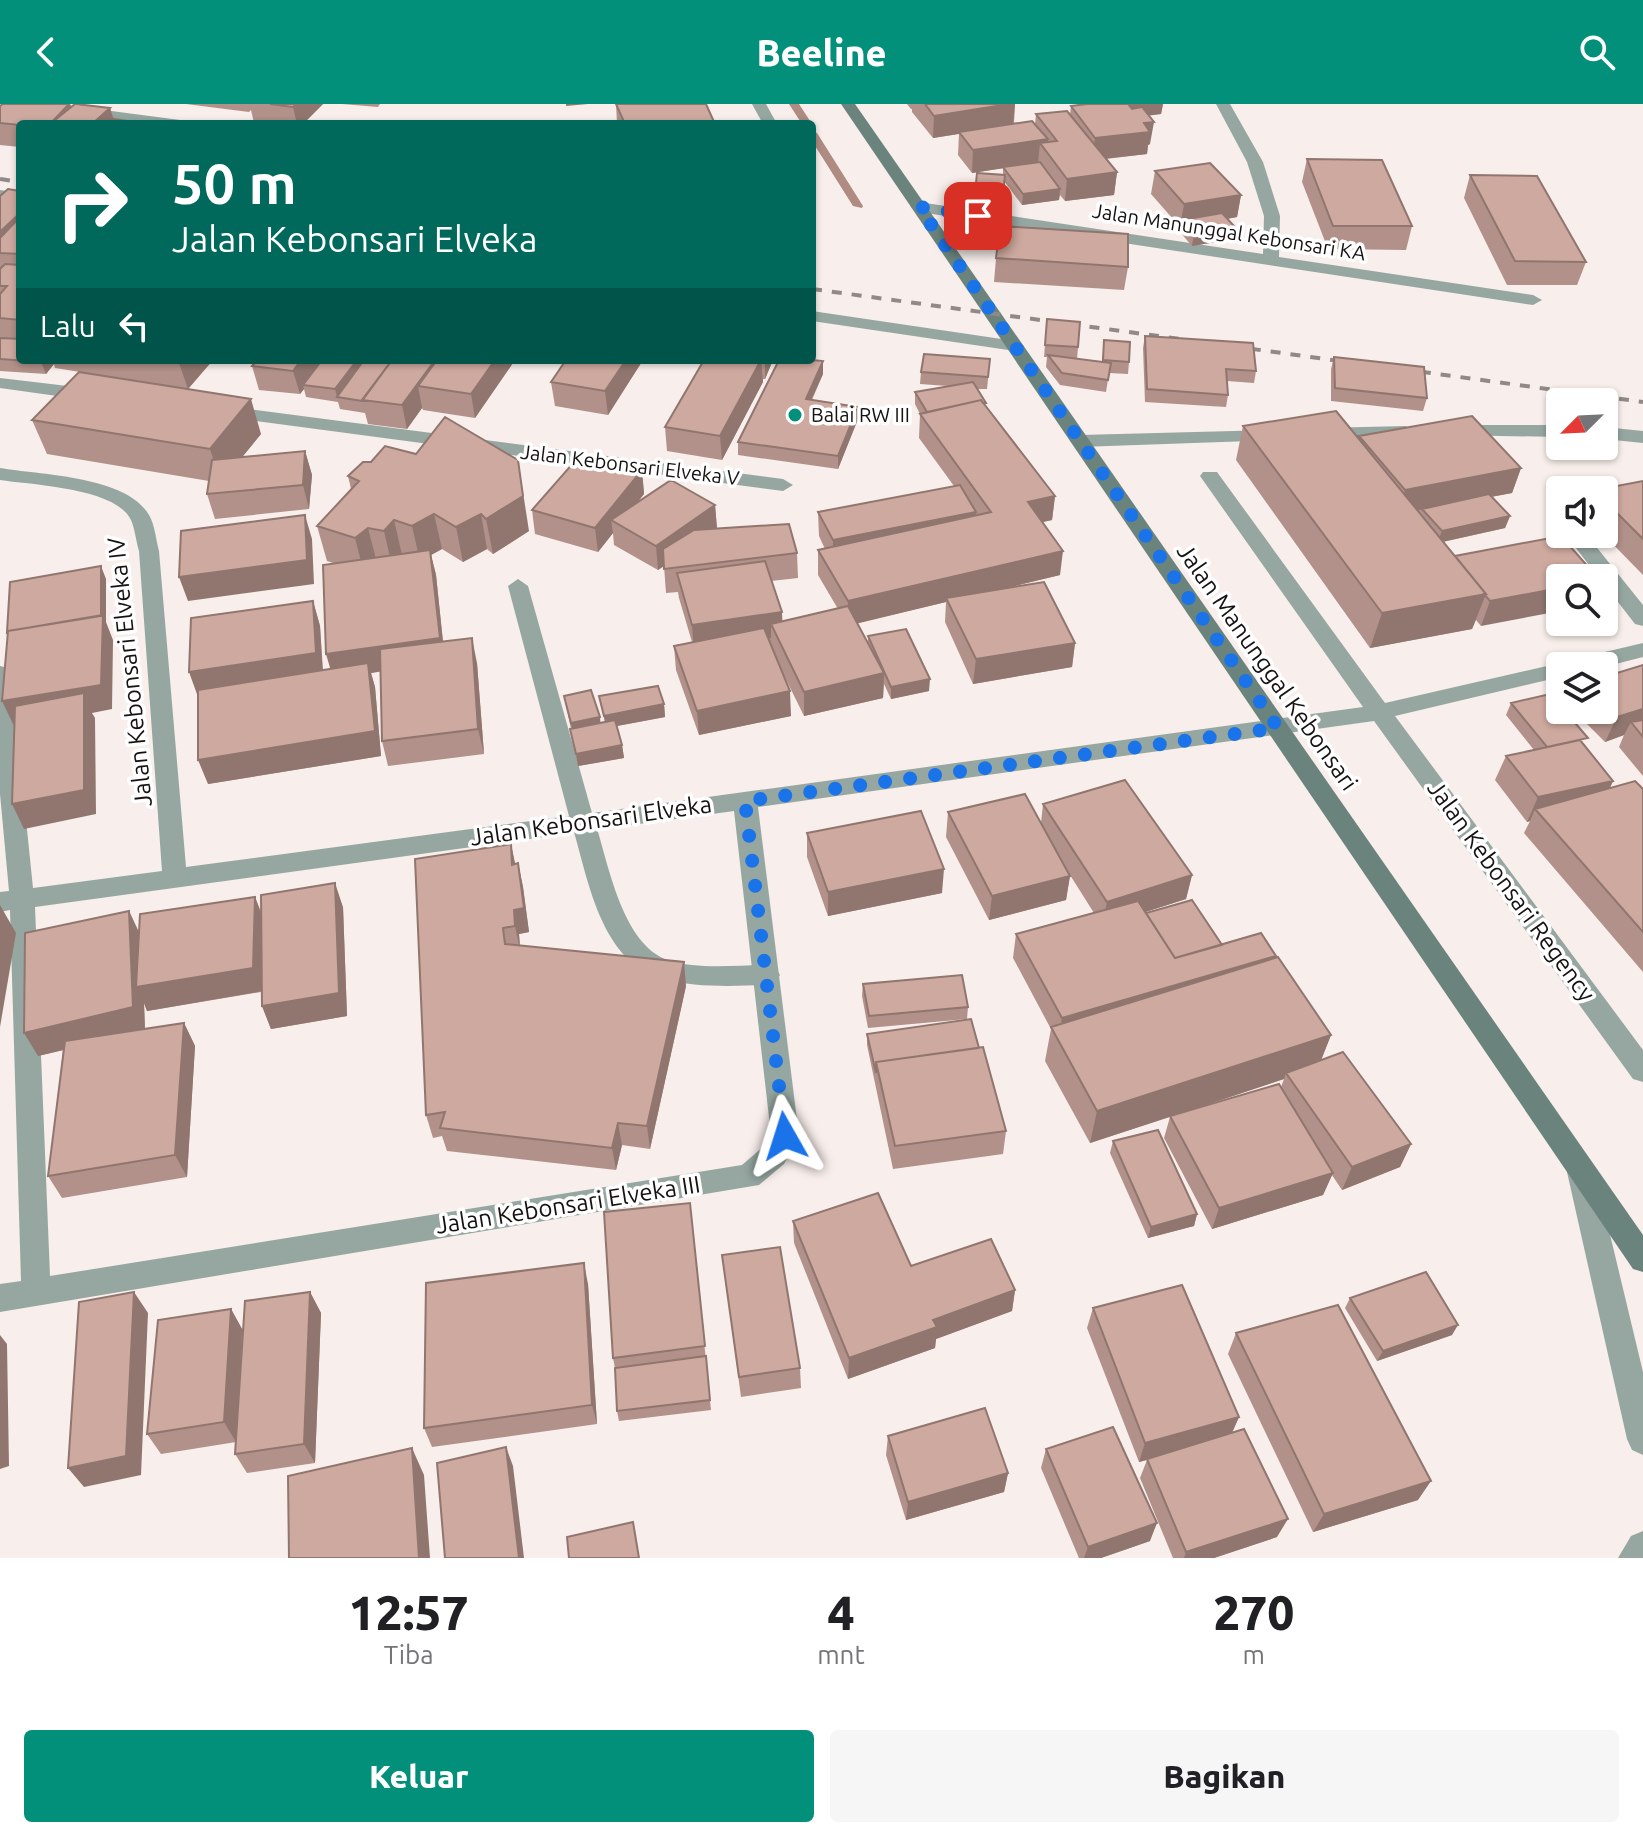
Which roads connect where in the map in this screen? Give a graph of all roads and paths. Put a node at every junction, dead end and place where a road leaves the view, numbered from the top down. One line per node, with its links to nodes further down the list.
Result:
1 (23, 104): 4 (street)
2 (848, 104): 5 (street, Jalan Manunggal Kebonsari)
3 (1223, 104): 6 (street)
4 (149, 120)
5 (919, 207): 6 (street, Jalan Manunggal Kebonsari KA); 9 (street, Jalan Manunggal Kebonsari)
6 (1271, 260): 7 (street, Jalan Manunggal Kebonsari KA)
7 (1533, 300)
8 (816, 317): 9 (street)
9 (1015, 346): 16 (street, Jalan Manunggal Kebonsari)
10 (0, 383): 11 (street)
11 (110, 397)
12 (204, 410): 19 (street, Jalan Kebonsari Elveka V)
13 (1546, 431): 16 (street)
14 (1618, 434): 15 (street)
15 (1643, 437)
16 (1080, 441): 28 (street, Jalan Manunggal Kebonsari)
17 (0, 474): 31 (street, Jalan Kebonsari Elveka IV)
18 (1210, 476): 27 (street, Jalan Kebonsari Regency)
19 (783, 485)
20 (1586, 548): 22 (street)
21 (518, 586): 30 (street)
22 (1643, 619)
23 (1643, 650): 24 (street)
24 (1618, 656)
25 (0, 673): 32 (street)
26 (1546, 673): 27 (street)
27 (1380, 712): 28 (street); 34 (street, Jalan Kebonsari Regency)
28 (1278, 728): 29 (street, Jalan Kebonsari Elveka); 35 (street, Jalan Manunggal Kebonsari)
29 (745, 801): 30 (street, Jalan Kebonsari Elveka); 33 (street, Jalan Kebonsari Elveka III)
30 (583, 822): 31 (street, Jalan Kebonsari Elveka); 33 (street)
31 (175, 878): 32 (street, Jalan Kebonsari Elveka)
32 (11, 900): 37 (street)
33 (767, 975): 37 (street, Jalan Kebonsari Elveka III)
34 (1643, 1071)
35 (1580, 1168): 36 (street, Jalan Manunggal Kebonsari); 39 (street)
36 (1643, 1259)
37 (36, 1292): 38 (street, Jalan Kebonsari Elveka III)
38 (0, 1298)
39 (1643, 1439)
40 (1643, 1548): 41 (street)
41 (1635, 1558)

